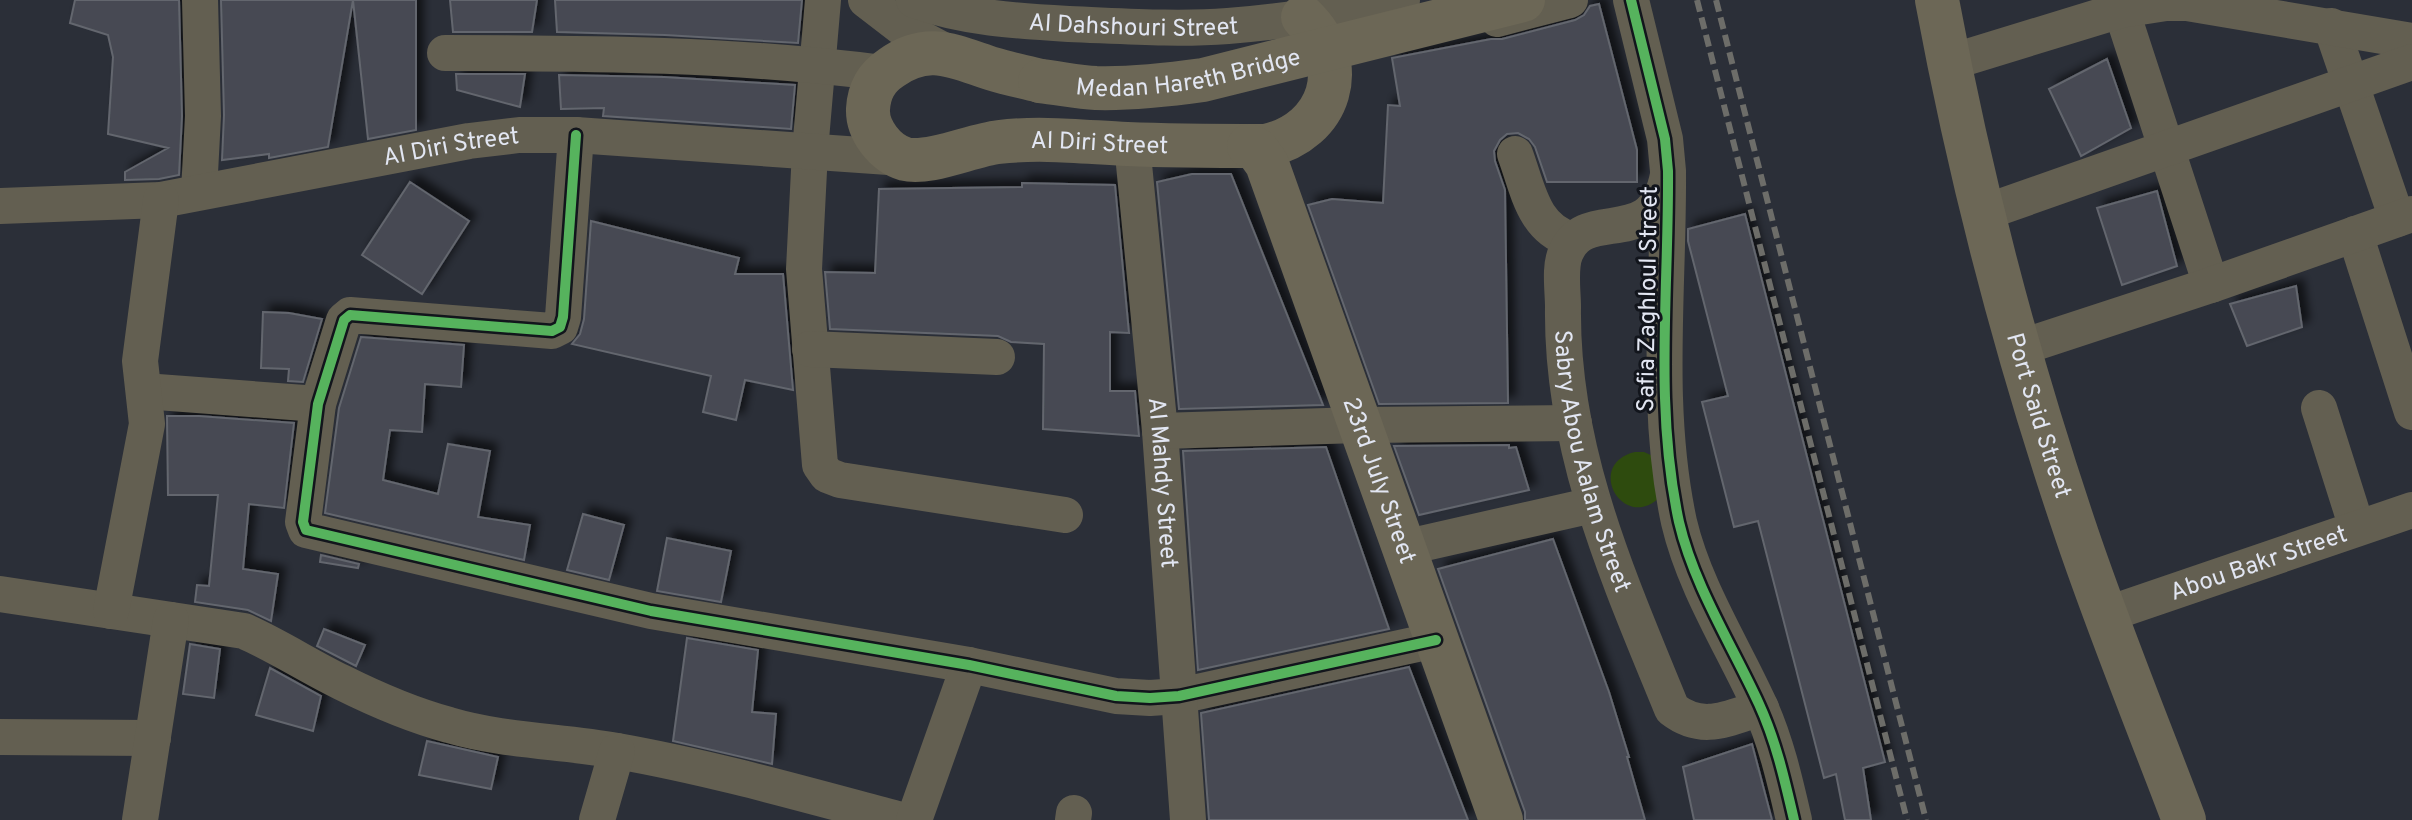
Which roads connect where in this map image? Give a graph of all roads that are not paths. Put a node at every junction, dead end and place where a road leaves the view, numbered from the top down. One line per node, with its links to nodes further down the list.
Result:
1 (200, 0): 31 (street)
2 (823, 0): 20 (street)
3 (866, 0): 16 (street, Medan Hareth Bridge)
4 (914, 0): 11 (street, Al Dahshouri Street)
5 (1402, 0): 12 (street, Al Dahshouri Street)
6 (1570, 0): 10 (street)
7 (1631, 0): 30 (street, Safia Zaghloul Street)
8 (1937, 0): 19 (main road, Port Said Street)
9 (2120, 5): 13 (street); 19 (street); 26 (street)
10 (1497, 7): 16 (main road, Medan Hareth Bridge, bridge); 18 (street)
11 (1059, 12): 12 (street, Al Dahshouri Street)
12 (1303, 17): 18 (main road)
13 (2331, 26): 14 (street); 22 (street)
14 (2412, 41)
15 (445, 53): 20 (street)
16 (950, 54): 21 (main road)
17 (2412, 62): 22 (street)
18 (1329, 63): 25 (main road, Al Diri Street)
19 (1948, 63): 34 (main road, Port Said Street)
20 (816, 64): 21 (street); 27 (street)
21 (883, 73): 29 (main road)
22 (2350, 83): 26 (street); 35 (street)
23 (576, 135): 27 (street, Al Diri Street); 31 (street, Al Diri Street); 43 (street)
24 (1132, 144): 25 (main road, Al Diri Street); 29 (main road, Al Diri Street); 48 (street, Al Mahdy Street)
25 (1249, 146): 47 (main road, 23rd July Street)
26 (2165, 148): 34 (street); 38 (street)
27 (810, 151): 29 (street, Al Diri Street); 40 (street)
28 (1515, 154): 37 (street)
29 (903, 158)
30 (1668, 171): 37 (street); 61 (street, Safia Zaghloul Street)
31 (199, 192): 32 (street, Al Diri Street)
32 (161, 200): 33 (street, Al Diri Street); 42 (street)
33 (0, 206)
34 (1983, 213): 39 (main road, Port Said Street)
35 (2405, 216): 36 (street)
36 (2355, 234): 38 (street); 45 (street)
37 (1573, 240): 46 (street, Sabry Abou Aalam Street)
38 (2211, 285): 39 (street)
39 (2019, 348): 56 (main road, Port Said Street)
40 (810, 349): 41 (street); 51 (street)
41 (997, 357)
42 (144, 391): 43 (street); 55 (street)
43 (318, 404): 59 (street)
44 (2319, 408): 52 (street)
45 (2412, 412)
46 (1574, 423): 47 (street); 49 (street, Sabry Abou Aalam Street)
47 (1359, 425): 48 (street); 53 (main road, 23rd July Street)
48 (1160, 431): 60 (street, Al Mahdy Street)
49 (1593, 505): 53 (street); 61 (street, Sabry Abou Aalam Street)
50 (2412, 510): 52 (street, Abou Bakr Street)
51 (1065, 515)
52 (2357, 528): 56 (street, Abou Bakr Street)
53 (1403, 548): 58 (main road, 23rd July Street)
54 (0, 594): 55 (street)
55 (111, 611): 57 (street)
56 (2105, 615): 72 (main road, Port Said Street)
57 (171, 620): 63 (street); 64 (street)
58 (1436, 640): 60 (street); 65 (main road, 23rd July Street)
59 (969, 665): 60 (street); 69 (street)
60 (1179, 696): 70 (street, Al Mahdy Street)
61 (1761, 708): 71 (street, Safia Zaghloul Street)
62 (0, 737): 63 (street)
63 (153, 738): 66 (street)
64 (617, 751): 67 (street); 68 (street)
65 (1496, 819)
66 (140, 820)
67 (597, 820)
68 (901, 820)
69 (914, 820)
70 (1188, 820)
71 (1794, 820)
72 (2184, 820)

